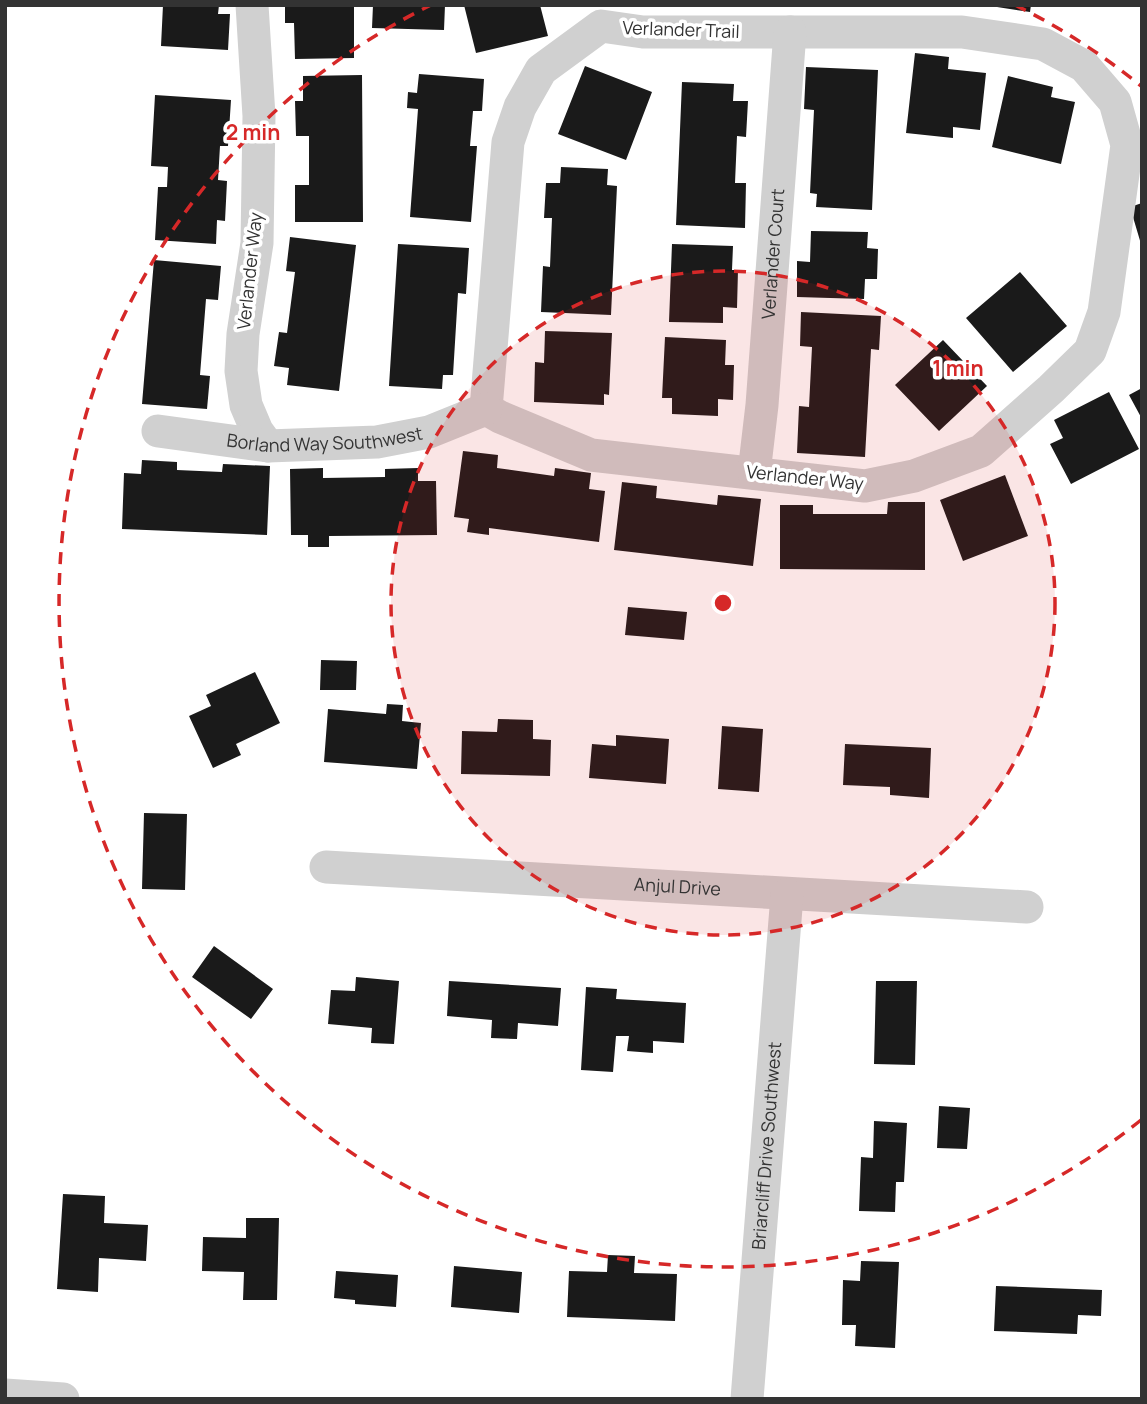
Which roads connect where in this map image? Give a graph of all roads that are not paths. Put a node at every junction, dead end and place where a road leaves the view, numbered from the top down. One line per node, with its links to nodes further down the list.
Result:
1 (251, 5): 7 (street, Verlander Way)
2 (594, 16): 3 (street, Verlander Trail); 5 (street, Verlander Trail)
3 (790, 32): 4 (street, Verlander Trail); 8 (street, Verlander Court)
4 (1134, 143): 8 (street, Verlander Way)
5 (486, 409): 7 (street, Borland Way Southwest); 8 (street, Verlander Way)
6 (158, 431): 7 (street, Borland Way Southwest)
7 (268, 446)
8 (754, 473)
9 (326, 867): 10 (street, Anjul Drive)
10 (787, 895): 11 (street, Anjul Drive); 14 (street, Briarcliff Drive Southwest)
11 (1027, 907)
12 (5, 1395): 13 (street)
13 (63, 1399)
14 (747, 1399)

